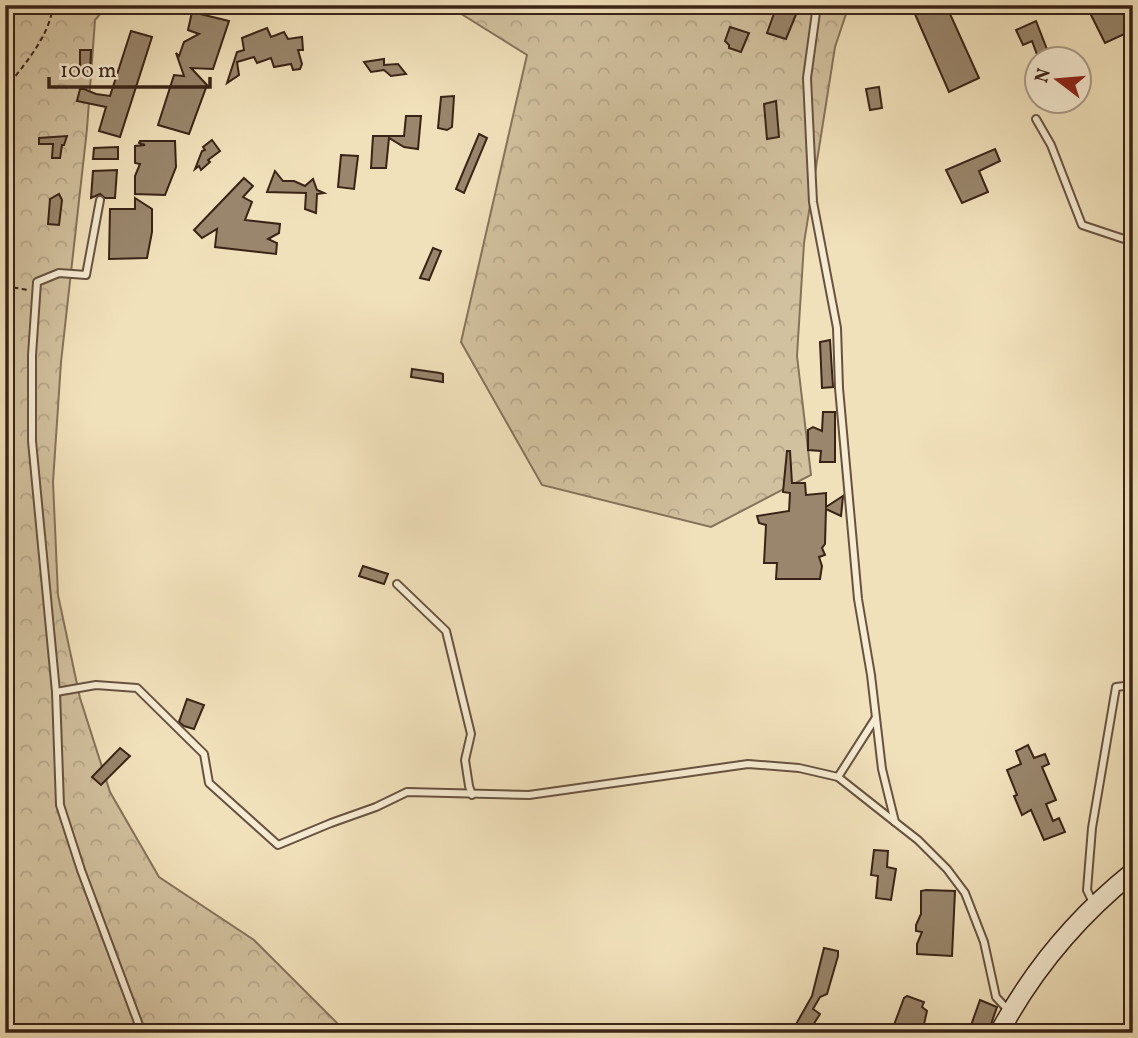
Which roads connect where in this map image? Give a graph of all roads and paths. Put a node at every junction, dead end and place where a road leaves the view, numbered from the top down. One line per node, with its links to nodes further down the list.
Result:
1 (52, 5): 3 (path)
2 (817, 5): 12 (lane)
3 (5, 89)
4 (1036, 119): 6 (lane)
5 (100, 200): 8 (lane)
6 (1133, 242)
7 (5, 286): 8 (path)
8 (36, 291): 11 (lane)
9 (397, 584): 14 (lane)
10 (1133, 685): 17 (lane)
11 (56, 692): 14 (lane); 19 (lane)
12 (875, 719): 13 (lane); 15 (lane)
13 (838, 777): 14 (lane); 15 (lane)
14 (472, 795)
15 (895, 822): 18 (lane)
16 (1133, 872): 17 (main road)
17 (1094, 905): 18 (main road)
18 (1010, 1013): 20 (main road)
19 (142, 1033)
20 (999, 1033)

